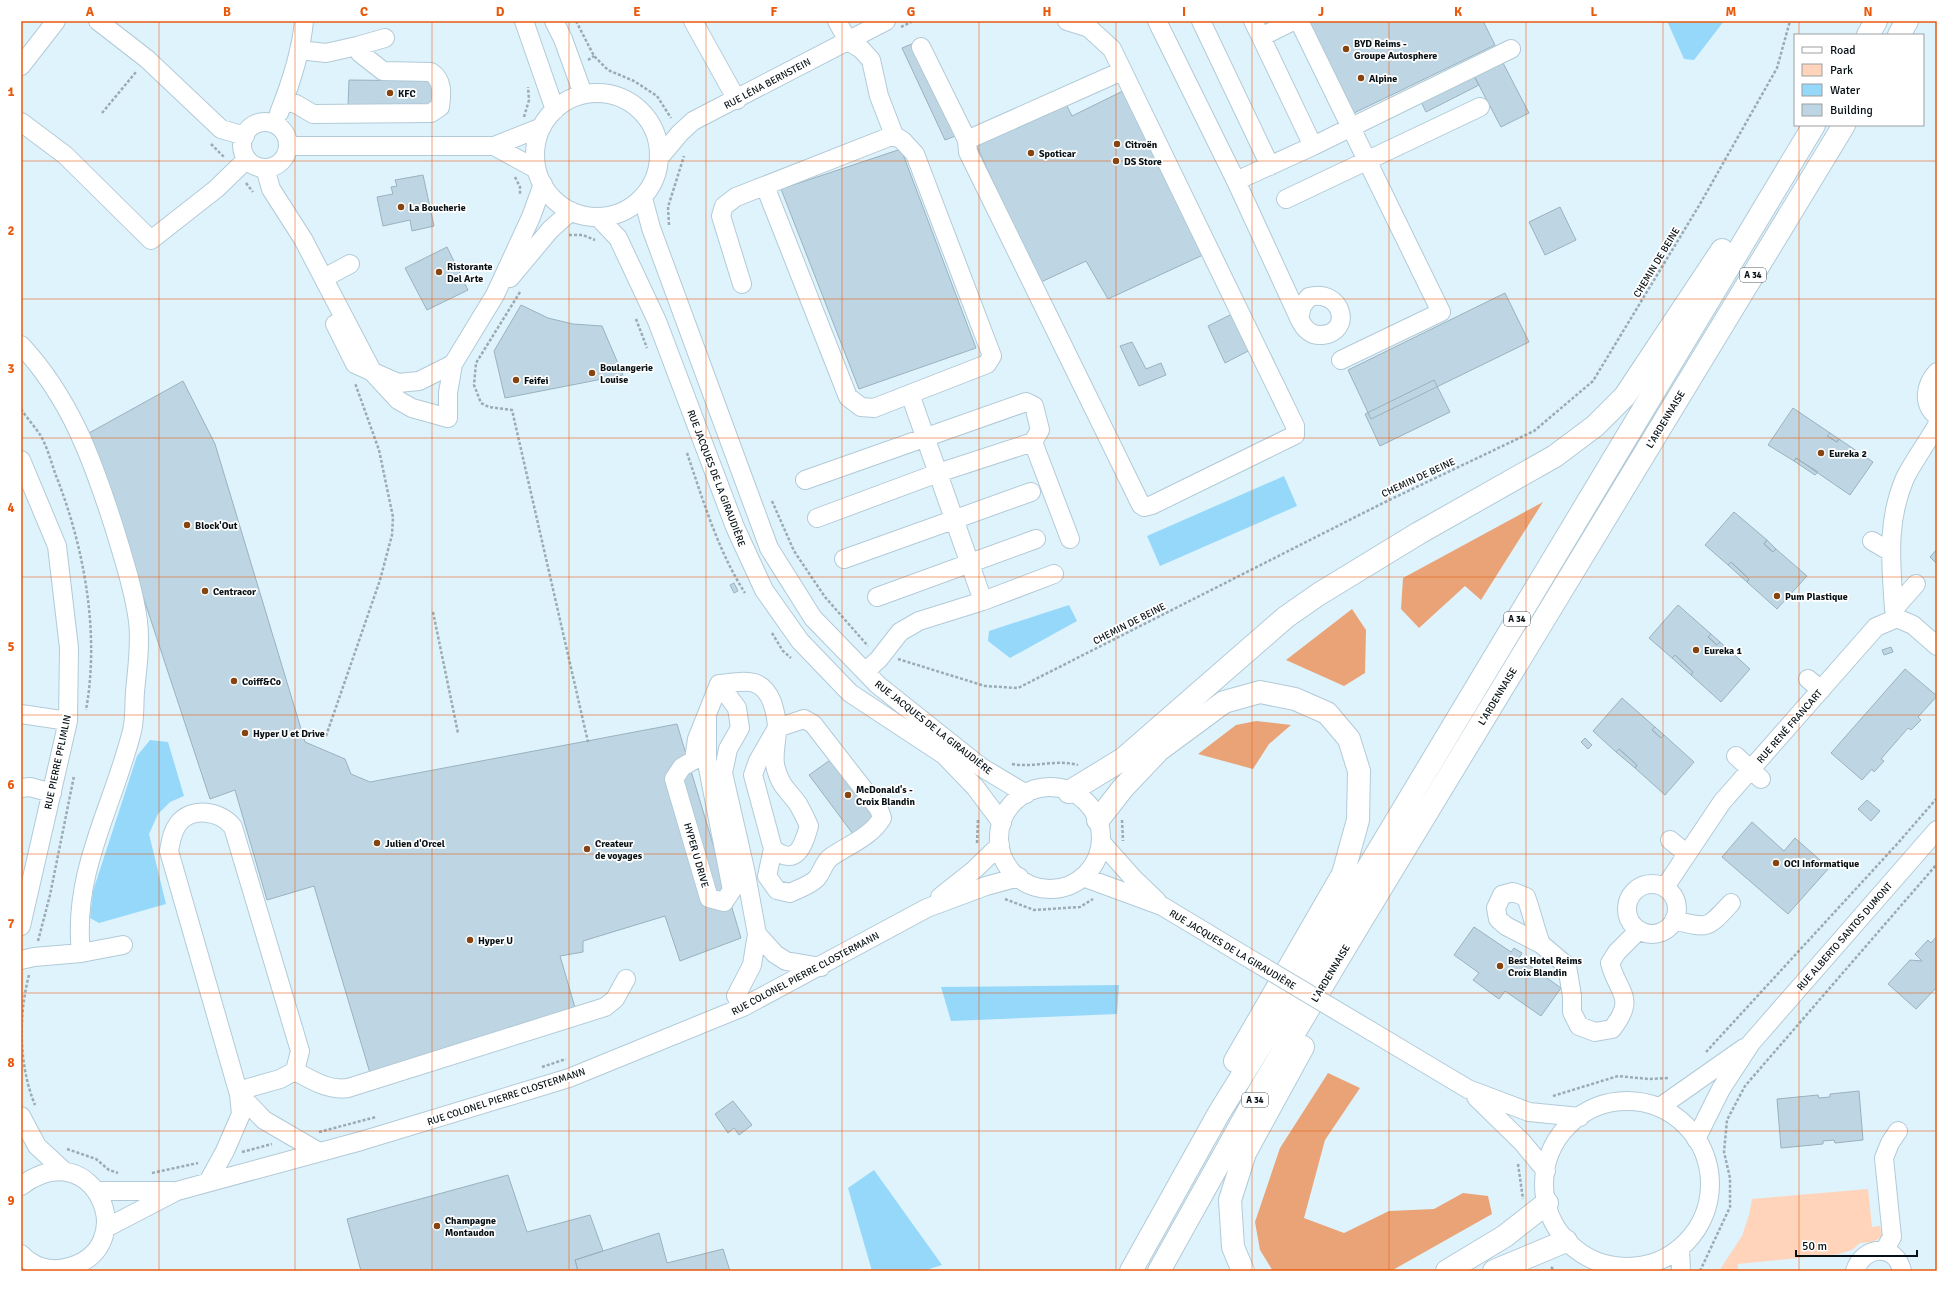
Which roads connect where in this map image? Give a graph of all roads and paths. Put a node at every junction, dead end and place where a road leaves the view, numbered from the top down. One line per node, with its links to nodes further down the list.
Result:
1 (56, 21): 27 (street)
2 (98, 21): 44 (street)
3 (304, 21): 26 (street)
4 (524, 21): 34 (street)
5 (554, 21): 30 (street)
6 (576, 21): 42 (path)
7 (693, 21): 31 (street)
8 (837, 21): 22 (street)
9 (886, 21): 22 (street, RUE LÉNA BERNSTEIN)
10 (1067, 21): 29 (street)
11 (1157, 21): 55 (street)
12 (1201, 21): 52 (street)
13 (1293, 21): 18 (street)
14 (1299, 21): 41 (street)
15 (1790, 21): 102 (path, CHEMIN DE BEINE)
16 (1876, 21): 19 (highway)
17 (1907, 21): 20 (highway)
18 (1257, 29): 48 (street)
19 (1869, 34)
20 (1900, 34)
21 (385, 38): 23 (street)
22 (848, 41): 31 (street, RUE LÉNA BERNSTEIN); 43 (street)
23 (357, 46): 26 (street); 32 (street)
24 (921, 47): 45 (street)
25 (1511, 49): 41 (street)
26 (299, 50): 32 (street)
27 (21, 66)
28 (138, 69): 35 (path)
29 (1122, 71): 45 (street); 45 (street)
30 (583, 94): 34 (street); 49 (street)
31 (736, 100): 42 (street, RUE LÉNA BERNSTEIN)
32 (284, 101): 37 (street)
33 (1480, 107): 51 (street)
34 (555, 110): 40 (street)
35 (102, 112)
36 (21, 122): 50 (street)
37 (275, 125): 44 (street); 46 (street)
38 (1813, 126): 58 (highway, A 34)
39 (1843, 126): 139 (highway, L'ARDENNAISE / A 34)
40 (542, 127): 47 (street); 54 (street)
41 (1351, 128): 48 (street); 51 (street)
42 (680, 133): 49 (street, RUE LÉNA BERNSTEIN)
43 (894, 135): 56 (street); 77 (street)
44 (245, 136): 50 (street)
45 (967, 140)
46 (288, 146): 47 (street); 53 (street)
47 (494, 146): 54 (street)
48 (1313, 146): 52 (street)
49 (659, 158): 60 (street)
50 (247, 159): 53 (street)
51 (1367, 161): 61 (street); 72 (street)
52 (1270, 166): 55 (street)
53 (265, 168): 64 (street)
54 (540, 176): 62 (street); 69 (street)
55 (1236, 182): 70 (street)
56 (765, 186): 67 (street); 77 (street)
57 (251, 189): 59 (path)
58 (1771, 195): 117 (highway); 158 (highway, A 34)
59 (255, 196)
60 (643, 198): 63 (street); 103 (street, RUE JACQUES DE LA GIRAUDIÈRE)
61 (1286, 199)
62 (570, 211): 63 (street); 69 (street)
63 (598, 217): 122 (street, RUE JACQUES DE LA GIRAUDIÈRE)
64 (303, 239): 66 (street); 75 (street)
65 (350, 264): 66 (street)
66 (324, 278): 75 (street)
67 (742, 284)
68 (522, 290): 112 (path)
69 (495, 295): 73 (street)
70 (1299, 318)
71 (21, 345): 143 (street)
72 (1341, 360)
73 (453, 364): 75 (street); 75 (street)
74 (1937, 372): 79 (street)
75 (373, 373)
76 (353, 377): 111 (path)
77 (910, 394): 81 (street)
78 (21, 409): 105 (path)
79 (1937, 416)
80 (1937, 425): 92 (street)
81 (926, 437): 82 (street); 84 (street); 85 (street)
82 (1033, 442): 84 (street); 90 (street)
83 (21, 460): 108 (street, RUE PIERRE PFLIMLIN)
84 (938, 473): 87 (street); 88 (street)
85 (805, 480)
86 (1031, 492): 88 (street)
87 (817, 518)
88 (954, 519): 93 (street); 94 (street)
89 (1036, 539): 94 (street)
90 (1070, 539)
91 (1872, 541): 92 (street)
92 (1891, 552): 100 (street)
93 (844, 559)
94 (970, 563): 97 (street); 98 (street)
95 (1054, 574): 98 (street)
96 (1916, 584): 100 (street)
97 (876, 597)
98 (983, 600): 102 (street)
99 (434, 612): 110 (path)
100 (1895, 614): 101 (street); 115 (street, RUE RENÉ FRANCART)
101 (1937, 646)
102 (879, 659): 103 (street)
103 (865, 672): 119 (street, RUE JACQUES DE LA GIRAUDIÈRE)
104 (719, 684): 107 (street); 109 (street); 140 (street)
105 (86, 712)
106 (21, 714): 108 (street)
107 (707, 717): 107 (street, HYPER U DRIVE)
108 (68, 721): 118 (street, RUE PIERRE PFLIMLIN)
109 (777, 728): 127 (street); 127 (street); 127 (street)
110 (458, 733)
111 (326, 736)
112 (588, 742)
113 (1736, 756): 115 (street)
114 (75, 772): 144 (path)
115 (1756, 774): 128 (street, RUE RENÉ FRANCART)
116 (21, 788): 118 (street)
117 (1069, 792): 119 (street); 121 (street)
118 (52, 793): 137 (street, RUE PIERRE PFLIMLIN)
119 (1026, 794): 122 (street)
120 (1937, 798): 149 (path)
121 (1098, 820): 125 (street); 158 (highway)
122 (1002, 823): 126 (street)
123 (1937, 830): 148 (street, RUE ALBERTO SANTOS DUMONT)
124 (1670, 840): 128 (street)
125 (1101, 842): 131 (street); 134 (street)
126 (1000, 844): 130 (street); 135 (street, RUE COLONEL PIERRE CLOSTERMANN)
127 (773, 849)
128 (1686, 854): 132 (street, RUE RENÉ FRANCART)
129 (1937, 864): 193 (path)
130 (1019, 877): 131 (street); 135 (street, RUE COLONEL PIERRE CLOSTERMANN)
131 (1083, 877): 134 (street)
132 (1665, 888): 136 (street); 138 (street)
133 (1731, 903): 136 (street)
134 (1162, 906): 154 (street, RUE JACQUES DE LA GIRAUDIÈRE, bridge)
135 (928, 908): 145 (street, RUE COLONEL PIERRE CLOSTERMANN)
136 (1674, 920): 138 (street)
137 (21, 926)
138 (1639, 930): 141 (street)
139 (1355, 931): 187 (highway, L'ARDENNAISE / A 34); 188 (highway)
140 (757, 934): 145 (street); 147 (street)
141 (1541, 944)
142 (123, 945): 143 (street)
143 (81, 953): 144 (street)
144 (27, 958): 157 (path)
145 (821, 967): 147 (street, RUE COLONEL PIERRE CLOSTERMANN)
146 (626, 979): 152 (street)
147 (743, 1008): 167 (street, RUE COLONEL PIERRE CLOSTERMANN)
148 (1751, 1043): 156 (street); 164 (street)
149 (1702, 1054)
150 (570, 1058): 151 (path)
151 (540, 1067)
152 (295, 1071): 155 (street); 155 (street)
153 (1674, 1075): 159 (path)
154 (1468, 1090): 159 (street); 165 (street)
155 (239, 1092): 163 (street); 168 (street)
156 (1660, 1107): 161 (street); 164 (street)
157 (29, 1113): 170 (street)
158 (1219, 1113): 186 (highway, A 34)
159 (1538, 1113): 161 (street)
160 (381, 1116): 163 (path)
161 (1580, 1116): 169 (street)
162 (1898, 1131): 183 (street)
163 (294, 1138): 167 (street); 168 (path)
164 (1696, 1139): 181 (street)
165 (1522, 1142): 169 (street); 178 (path)
166 (64, 1148): 171 (path)
167 (319, 1152): 173 (street, RUE COLONEL PIERRE CLOSTERMANN)
168 (222, 1158): 172 (path); 173 (street)
169 (1546, 1171): 177 (street)
170 (64, 1172): 174 (street); 175 (street)
171 (120, 1174)
172 (146, 1174)
173 (208, 1182): 176 (street, RUE COLONEL PIERRE CLOSTERMANN)
174 (21, 1186)
175 (96, 1191): 176 (street, RUE COLONEL PIERRE CLOSTERMANN); 179 (street)
176 (177, 1191): 179 (street, RUE COLONEL PIERRE CLOSTERMANN)
177 (1547, 1203): 178 (highway); 180 (street)
178 (1526, 1220): 189 (highway)
179 (106, 1228): 184 (street)
180 (1566, 1241): 182 (highway); 185 (street)
181 (1680, 1248): 185 (street); 192 (street)
182 (1541, 1251): 190 (highway); 191 (path)
183 (1884, 1251): 194 (street); 195 (street)
184 (21, 1254)
185 (1629, 1269)
186 (1131, 1271)
187 (1159, 1271)
188 (1243, 1271)
189 (1446, 1271)
190 (1494, 1271)
191 (1555, 1271)
192 (1681, 1271)
193 (1700, 1271)
194 (1855, 1271)
195 (1902, 1271)

